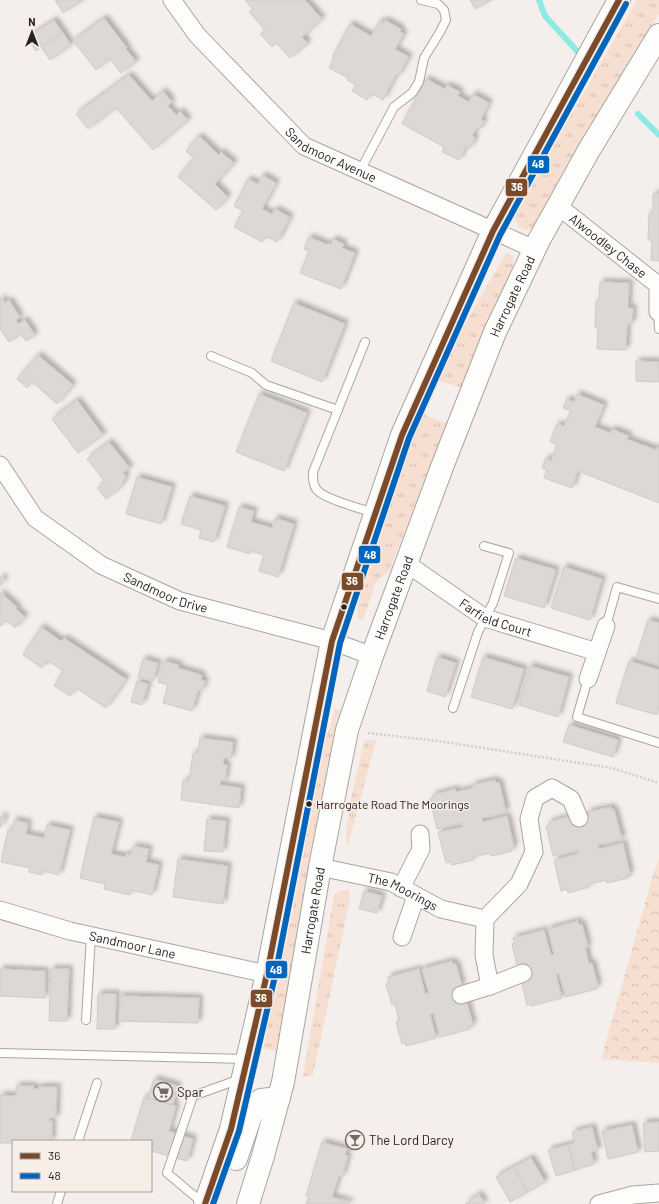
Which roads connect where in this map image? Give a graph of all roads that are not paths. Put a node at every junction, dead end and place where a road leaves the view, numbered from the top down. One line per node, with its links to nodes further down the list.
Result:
1 (172, 0): 5 (street, Sandmoor Avenue)
2 (421, 0): 5 (lane)
3 (619, 0): 7 (highway)
4 (658, 40): 6 (highway, Harrogate Road)
5 (360, 171): 7 (street, Sandmoor Avenue)
6 (558, 206): 8 (highway, Harrogate Road); 9 (street, Alwoodley Chase)
7 (493, 231): 8 (street, Sandmoor Avenue); 16 (highway)
8 (534, 250): 18 (highway, Harrogate Road)
9 (659, 285): 10 (street, Alwoodley Chase)
10 (658, 312): 11 (lane)
11 (659, 329)
12 (365, 342): 14 (lane)
13 (211, 356): 14 (lane)
14 (338, 410): 16 (lane)
15 (0, 465): 22 (street, Sandmoor Drive)
16 (375, 514): 22 (highway)
17 (484, 546): 20 (lane)
18 (406, 562): 20 (street, Farfield Court); 24 (highway, Harrogate Road)
19 (659, 600): 21 (lane)
20 (485, 618): 23 (street, Farfield Court); 26 (lane)
21 (606, 626): 23 (street)
22 (332, 641): 24 (street, Sandmoor Drive); 38 (highway)
23 (597, 652): 25 (street)
24 (372, 656): 30 (highway, Harrogate Road)
25 (588, 679): 27 (lane)
26 (453, 708)
27 (659, 743)
28 (579, 818): 34 (street)
29 (420, 834): 31 (street)
30 (320, 867): 31 (street, The Moorings); 45 (highway, Harrogate Road)
31 (401, 888): 32 (street, The Moorings)
32 (416, 896): 34 (street, The Moorings); 36 (street)
33 (0, 910): 35 (street, Sandmoor Lane)
34 (485, 919): 39 (street)
35 (91, 936): 38 (street, Sandmoor Lane); 41 (lane)
36 (402, 937)
37 (522, 973): 39 (street)
38 (267, 974): 43 (highway)
39 (490, 986): 40 (street)
40 (461, 995)
41 (86, 1020)
42 (0, 1053): 43 (lane)
43 (245, 1068): 50 (highway); 50 (lane)
44 (97, 1083): 46 (lane)
45 (279, 1098): 51 (highway); 52 (highway, Harrogate Road)
46 (78, 1140)
47 (61, 1192): 49 (lane)
48 (659, 1193): 53 (street)
49 (57, 1204)
50 (204, 1204)
51 (221, 1204)
52 (248, 1204)
53 (599, 1204)

